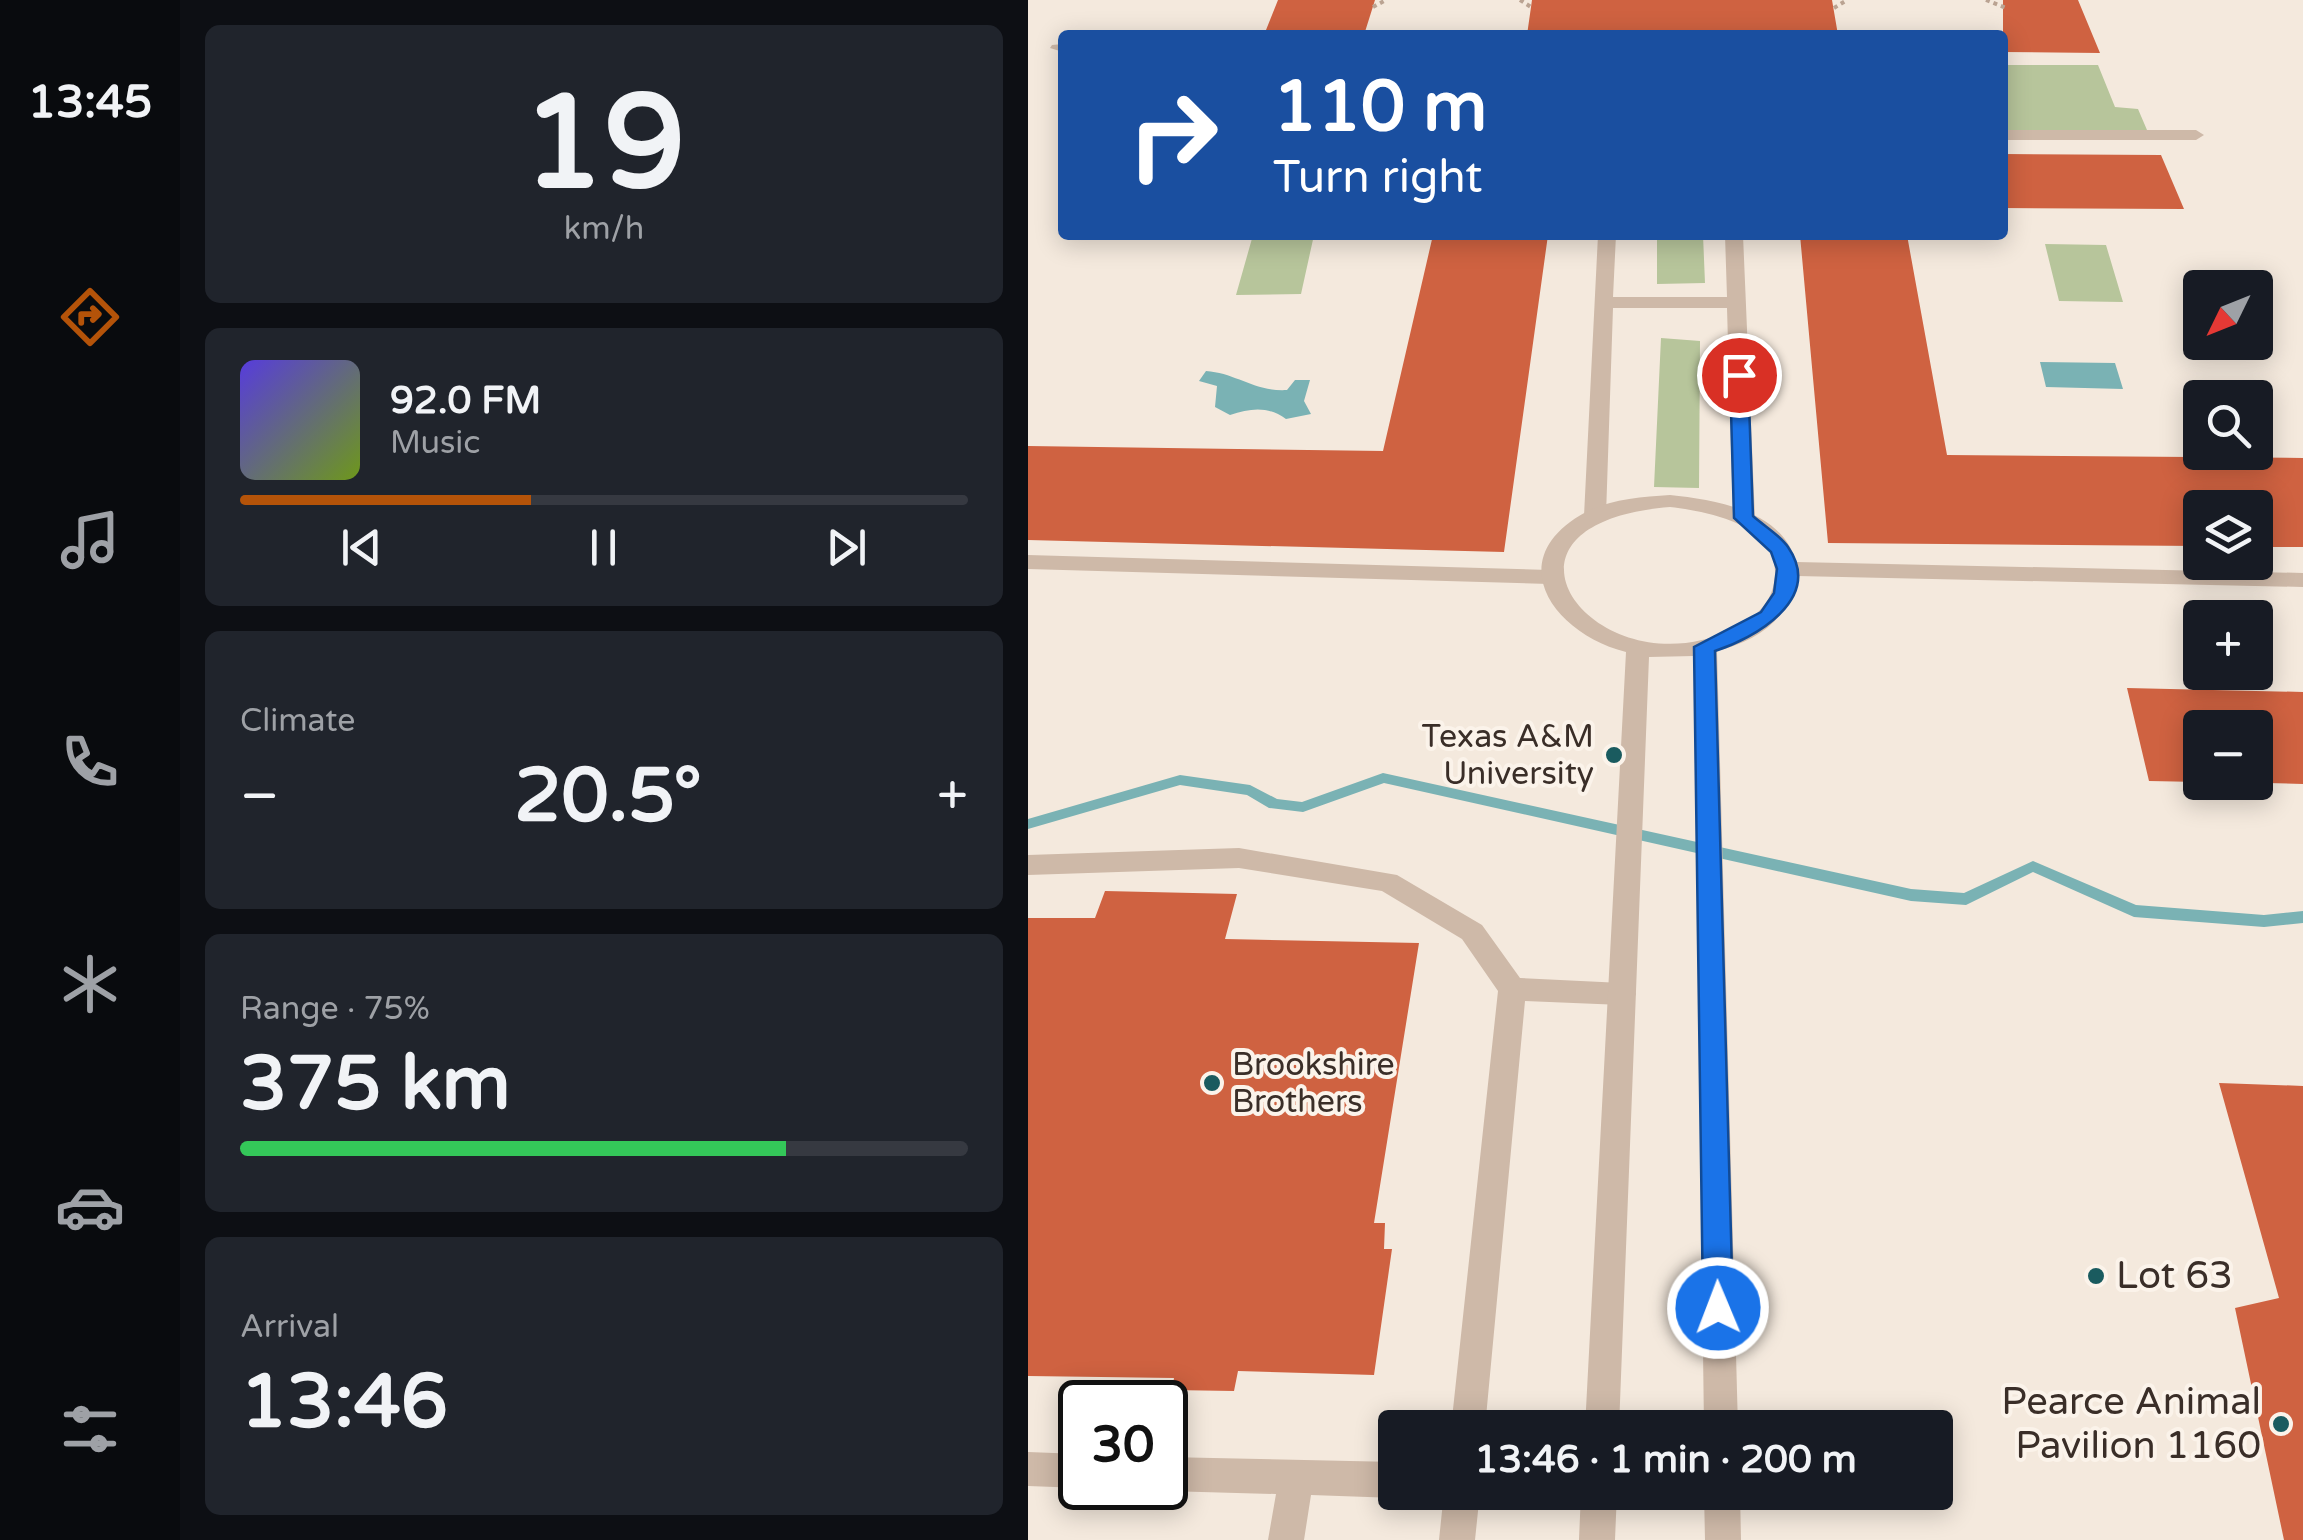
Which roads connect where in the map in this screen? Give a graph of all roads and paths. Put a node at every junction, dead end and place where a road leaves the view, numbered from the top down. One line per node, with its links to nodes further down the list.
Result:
1 (1386, 0): 5 (path)
2 (1520, 0): 6 (path)
3 (1848, 0): 7 (path)
4 (1986, 0): 8 (path)
5 (1373, 7)
6 (1531, 7)
7 (1834, 8)
8 (2006, 8)
9 (2008, 135): 10 (street)
10 (2196, 135)
11 (1608, 240): 13 (street)
12 (1734, 240): 14 (street)
13 (1604, 302): 14 (street); 15 (street)
14 (1737, 303): 16 (street)
15 (1595, 516): 16 (street); 19 (street)
16 (1744, 518): 18 (street)
17 (1028, 562): 19 (street)
18 (1787, 569): 20 (street); 21 (street)
19 (1549, 578): 22 (street)
20 (2304, 580)
21 (1705, 647): 22 (street); 28 (street)
22 (1638, 648): 25 (street)
23 (1028, 865): 24 (street)
24 (1512, 989): 25 (street); 26 (street)
25 (1622, 994): 27 (street)
26 (1470, 1410)
27 (1603, 1410)
28 (1721, 1410)
29 (1028, 1469): 30 (street)
30 (1058, 1470)
31 (1188, 1475): 32 (street)
32 (1296, 1478): 33 (street); 37 (street)
33 (1378, 1480)
34 (1460, 1510): 38 (street)
35 (1598, 1510): 39 (street)
36 (1723, 1510): 40 (street)
37 (1286, 1540)
38 (1457, 1540)
39 (1597, 1540)
40 (1724, 1540)

